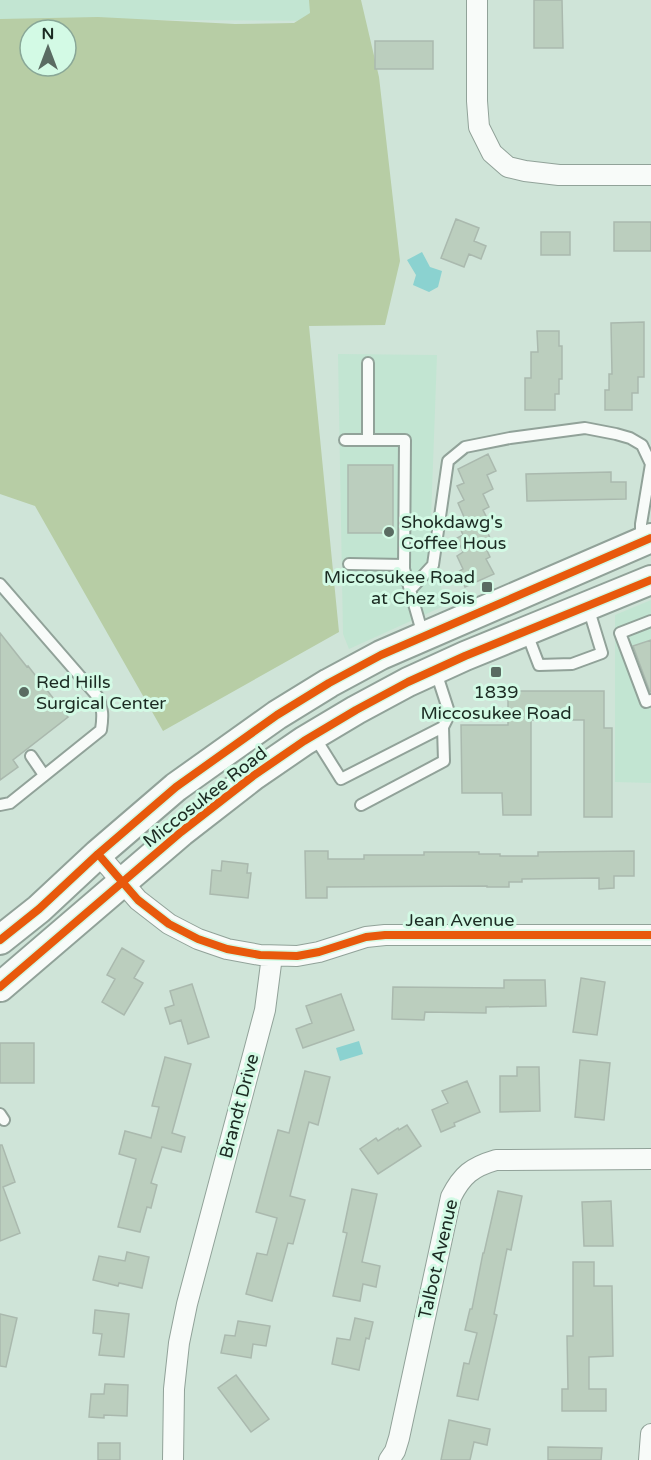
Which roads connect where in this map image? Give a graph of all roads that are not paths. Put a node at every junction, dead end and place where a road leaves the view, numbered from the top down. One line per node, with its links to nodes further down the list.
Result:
1 (477, 0): 2 (street)
2 (651, 175)
3 (368, 363): 5 (lane)
4 (345, 440): 5 (lane)
5 (368, 440): 8 (lane)
6 (646, 541): 11 (lane); 15 (street, Miccosukee Road)
7 (349, 564): 8 (lane)
8 (404, 565): 11 (lane)
9 (651, 580): 12 (street, Miccosukee Road)
10 (0, 584): 21 (lane)
11 (410, 591): 15 (lane)
12 (587, 606): 14 (street, Miccosukee Road); 14 (lane)
13 (651, 621): 17 (lane)
14 (526, 631): 16 (street, Miccosukee Road)
15 (423, 636): 16 (street); 24 (street, Miccosukee Road)
16 (435, 670): 18 (lane); 19 (street, Miccosukee Road)
17 (651, 700)
18 (443, 727): 19 (lane); 23 (lane)
19 (313, 736): 25 (street, Miccosukee Road)
20 (31, 756): 21 (lane)
21 (44, 775): 22 (lane)
22 (0, 805)
23 (361, 806)
24 (98, 854): 25 (street); 27 (street, Miccosukee Road)
25 (123, 882): 28 (street); 29 (street, Miccosukee Road)
26 (651, 935): 28 (street, Jean Avenue)
27 (0, 940)
28 (272, 956): 32 (street, Brandt Drive)
29 (2, 983)
30 (651, 1159): 33 (street, Talbot Avenue)
31 (651, 1434): 34 (street)
32 (173, 1460)
33 (388, 1460)
34 (649, 1460)

